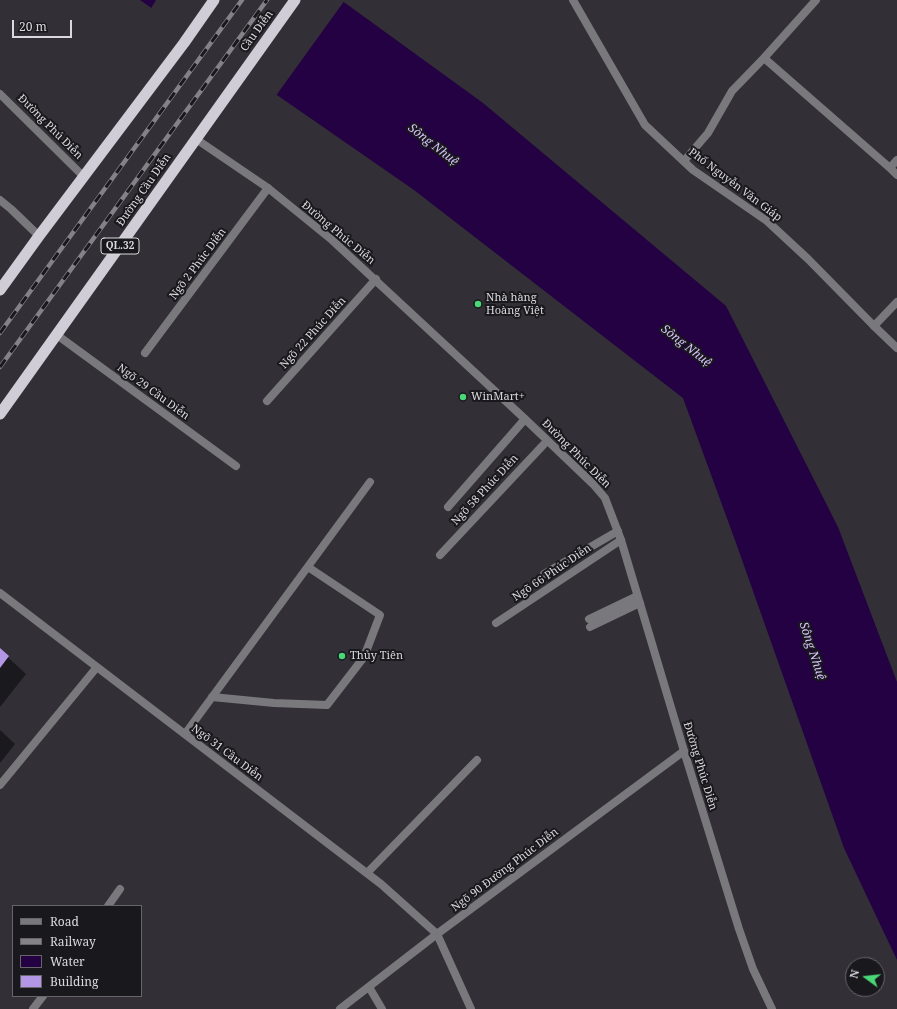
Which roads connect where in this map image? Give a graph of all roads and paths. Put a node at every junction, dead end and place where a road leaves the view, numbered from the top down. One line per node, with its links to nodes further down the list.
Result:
1 (214, 0): 13 (highway)
2 (295, 0): 6 (highway, Cầu Diễn / QL.32)
3 (573, 0): 10 (street, Phố Nguyễn Văn Giáp)
4 (816, 0): 5 (street)
5 (764, 58): 10 (street); 11 (street)
6 (239, 78): 8 (highway, Đường Cầu Diễn / QL.32)
7 (0, 94): 13 (street, Đường Phú Diễn)
8 (196, 139): 14 (street, Đường Phúc Diễn); 21 (highway, Đường Cầu Diễn / QL.32)
9 (897, 160): 11 (street)
10 (684, 161): 20 (street, Phố Nguyễn Văn Giáp)
11 (890, 168): 12 (street)
12 (897, 175)
13 (84, 177): 16 (highway)
14 (268, 188): 17 (street, Đường Phúc Diễn); 23 (street, Ngõ 2 Phúc Diễn)
15 (0, 200): 16 (street)
16 (38, 236): 18 (highway)
17 (376, 279): 24 (street, Ngõ 22 Phúc Diễn); 26 (street, Đường Phúc Diễn)
18 (0, 290)
19 (897, 302): 20 (street)
20 (874, 326): 22 (street, Phố Nguyễn Văn Giáp)
21 (58, 335): 25 (highway, Đường Cầu Diễn / QL.32); 28 (street, Ngõ 29 Cầu Diễn)
22 (897, 348)
23 (145, 353)
24 (267, 401)
25 (0, 414)
26 (525, 419): 27 (street, Đường Phúc Diễn); 30 (street)
27 (547, 441): 31 (street, Đường Phúc Diễn); 33 (street, Ngõ 58 Phúc Diễn)
28 (236, 466)
29 (370, 482): 34 (street)
30 (448, 507)
31 (618, 531): 32 (street, Đường Phúc Diễn); 35 (street)
32 (621, 540): 37 (street, Đường Phúc Diễn); 38 (street, Ngõ 66 Phúc Diễn)
33 (440, 555)
34 (308, 566): 41 (street); 41 (street)
35 (544, 574)
36 (0, 593): 40 (street, Ngõ 31 Cầu Diễn)
37 (639, 599): 39 (street); 43 (street, Đường Phúc Diễn)
38 (496, 623)
39 (589, 623)
40 (97, 667): 42 (street, Ngõ 31 Cầu Diễn); 45 (street)
41 (212, 697): 42 (street)
42 (185, 734): 46 (street, Ngõ 31 Cầu Diễn)
43 (684, 751): 49 (street, Ngõ 90 Đường Phúc Diễn); 56 (street, Đường Phúc Diễn)
44 (477, 760): 46 (street)
45 (0, 785)
46 (367, 873): 49 (street, Ngõ 31 Cầu Diễn)
47 (120, 889): 48 (street)
48 (109, 905)
49 (437, 934): 50 (street, Ngõ 90 Đường Phúc Diễn); 55 (street)
50 (369, 987): 53 (street, Ngõ 90 Đường Phúc Diễn); 54 (street)
51 (42, 997): 52 (street)
52 (33, 1009)
53 (340, 1009)
54 (382, 1009)
55 (471, 1009)
56 (772, 1009)

